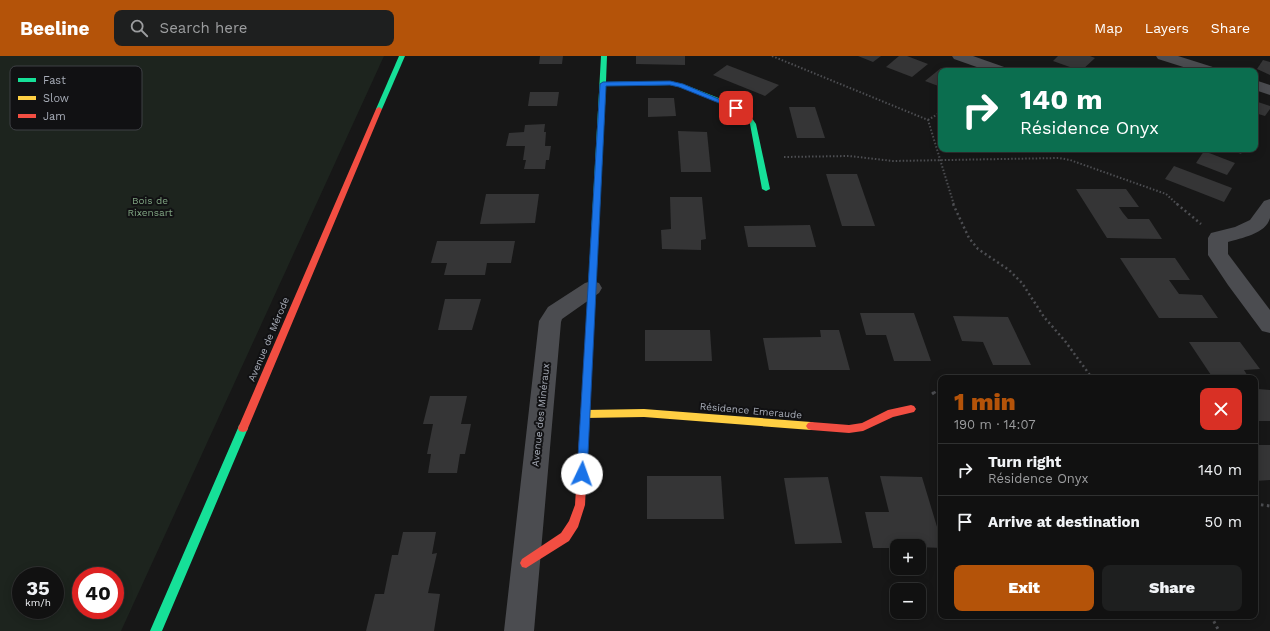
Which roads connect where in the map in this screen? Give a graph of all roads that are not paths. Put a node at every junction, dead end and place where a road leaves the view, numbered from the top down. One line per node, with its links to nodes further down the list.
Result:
1 (402, 56): 17 (street, Avenue de Mérode)
2 (604, 56): 7 (street)
3 (959, 56): 5 (street)
4 (1163, 56): 6 (street)
5 (993, 68)
6 (1201, 68)
7 (603, 84): 10 (street); 12 (street)
8 (1258, 86): 9 (street)
9 (1270, 90)
10 (766, 190)
11 (1270, 205): 13 (street)
12 (592, 288): 15 (street); 16 (street, Avenue des Minéraux)
13 (1270, 325)
14 (911, 409): 15 (street, Résidence Emeraude)
15 (585, 414): 16 (street)
16 (526, 563): 18 (street, Avenue des Minéraux)
17 (156, 631)
18 (519, 631)

